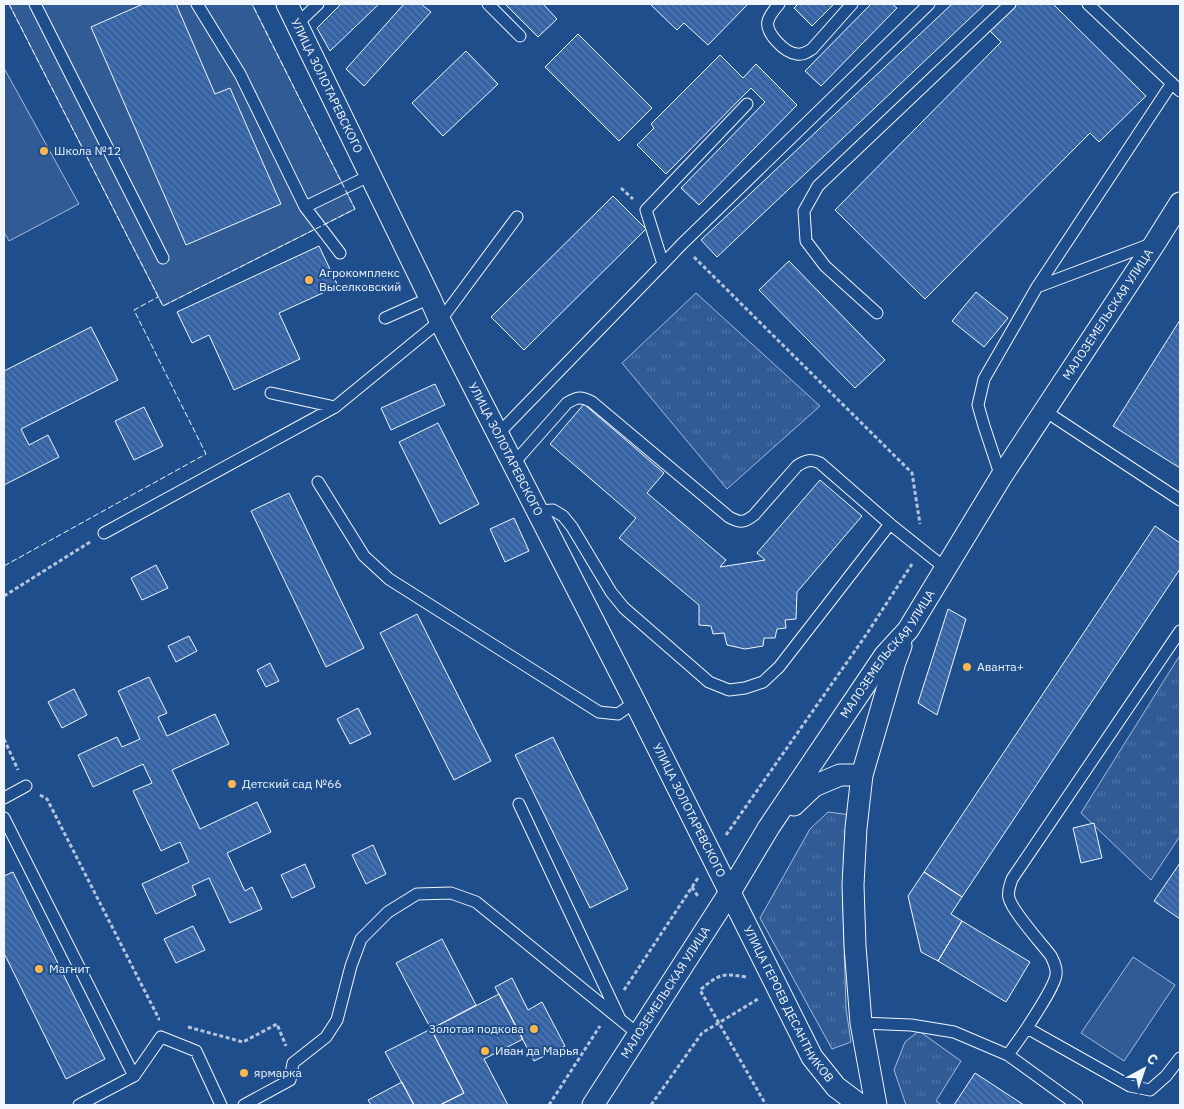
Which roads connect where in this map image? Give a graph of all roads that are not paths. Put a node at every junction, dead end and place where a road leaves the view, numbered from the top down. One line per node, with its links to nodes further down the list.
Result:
1 (35, 4): 21 (lane)
2 (197, 4): 17 (lane)
3 (287, 4): 11 (street, УЛИЦА ЗОЛОТАРЕВСКОГО)
4 (318, 4): 11 (lane)
5 (488, 4): 12 (lane)
6 (779, 4): 7 (lane)
7 (852, 4)
8 (929, 4): 22 (lane)
9 (1010, 4): 25 (lane)
10 (1088, 4): 13 (lane)
11 (297, 24): 15 (street, УЛИЦА ЗОЛОТАРЕВСКОГО)
12 (520, 36)
13 (1176, 87): 23 (lane)
14 (747, 104): 22 (lane)
15 (371, 175): 17 (lane); 24 (street, УЛИЦА ЗОЛОТАРЕВСКОГО)
16 (1180, 203): 19 (street, МАЛОЗЕМЕЛЬСКАЯ УЛИЦА)
17 (306, 207): 20 (lane)
18 (516, 217): 27 (lane)
19 (1155, 243): 23 (lane); 30 (street, МАЛОЗЕМЕЛЬСКАЯ УЛИЦА)
20 (340, 253)
21 (163, 258)
22 (663, 264): 31 (lane)
23 (1037, 287): 33 (lane)
24 (430, 298): 26 (lane); 27 (street, УЛИЦА ЗОЛОТАРЕВСКОГО)
25 (878, 313)
26 (385, 318)
27 (440, 321): 29 (lane); 31 (street, УЛИЦА ЗОЛОТАРЕВСКОГО)
28 (271, 393): 29 (lane)
29 (335, 406): 38 (lane)
30 (1045, 411): 33 (street, МАЛОЗЕМЕЛЬСКАЯ УЛИЦА); 35 (lane)
31 (498, 434): 32 (street, УЛИЦА ЗОЛОТАРЕВСКОГО)
32 (513, 464): 36 (street, УЛИЦА ЗОЛОТАРЕВСКОГО); 37 (lane)
33 (1001, 477): 39 (street, МАЛОЗЕМЕЛЬСКАЯ УЛИЦА)
34 (318, 482): 42 (lane)
35 (1180, 500)
36 (537, 511): 37 (lane); 42 (street, УЛИЦА ЗОЛОТАРЕВСКОГО)
37 (890, 524): 39 (lane)
38 (104, 533)
39 (945, 568): 40 (street, МАЛОЗЕМЕЛЬСКАЯ УЛИЦА)
40 (908, 630): 43 (street); 48 (street, МАЛОЗЕМЕЛЬСКАЯ УЛИЦА)
41 (1180, 630): 52 (lane)
42 (635, 702): 49 (street, УЛИЦА ЗОЛОТАРЕВСКОГО)
43 (862, 775): 48 (street); 51 (street)
44 (26, 786): 45 (lane)
45 (4, 798)
46 (520, 804): 50 (lane)
47 (4, 818): 56 (lane)
48 (769, 827): 49 (street, МАЛОЗЕМЕЛЬСКАЯ УЛИЦА)
49 (730, 892): 53 (street, МАЛОЗЕМЕЛЬСКАЯ УЛИЦА); 61 (street, УЛИЦА ГЕРОЕВ ДЕСАНТНИКОВ)
50 (612, 1008): 53 (lane); 59 (lane)
51 (861, 1023): 54 (lane); 62 (street)
52 (1027, 1028): 54 (lane); 55 (lane)
53 (638, 1034): 60 (street, МАЛОЗЕМЕЛЬСКАЯ УЛИЦА)
54 (1008, 1055): 63 (lane)
55 (1180, 1058)
56 (134, 1076): 57 (lane); 58 (lane)
57 (79, 1105)
58 (221, 1105)
59 (244, 1105)
60 (593, 1105)
61 (860, 1105)
62 (876, 1105)
63 (1076, 1105)

